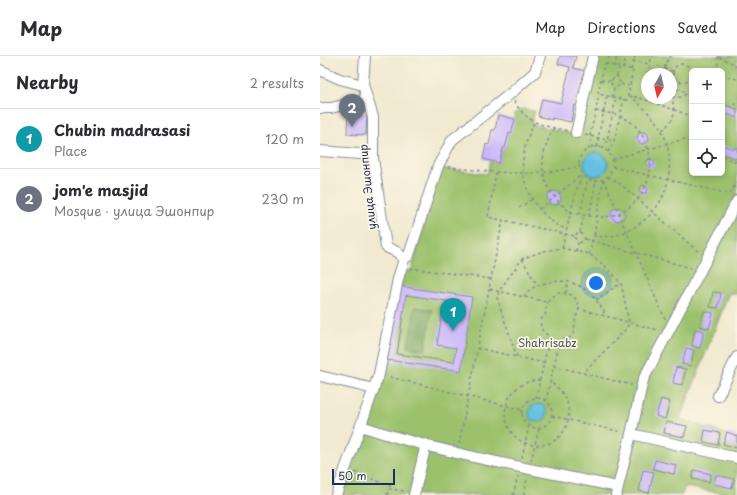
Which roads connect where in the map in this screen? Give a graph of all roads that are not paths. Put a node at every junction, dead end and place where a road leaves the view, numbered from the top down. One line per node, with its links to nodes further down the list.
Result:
1 (365, 56): 5 (street, улица Эшонпир)
2 (540, 56): 12 (street)
3 (593, 56): 8 (street)
4 (320, 70): 5 (street)
5 (363, 85): 6 (street, улица Эшонпир)
6 (367, 99): 7 (street); 10 (street, улица Эшонпир)
7 (320, 108)
8 (576, 133)
9 (320, 151): 10 (street)
10 (373, 155): 12 (street, улица Эшонпир)
11 (734, 197): 18 (street)
12 (403, 261): 15 (street)
13 (737, 357): 16 (street)
14 (320, 376): 15 (street)
15 (374, 389): 17 (street)
16 (718, 396)
17 (361, 426): 19 (street); 23 (street)
18 (631, 434): 20 (street); 21 (street)
19 (426, 444): 21 (street); 22 (street)
20 (737, 458)
21 (616, 491)
22 (415, 494)
23 (336, 495)

